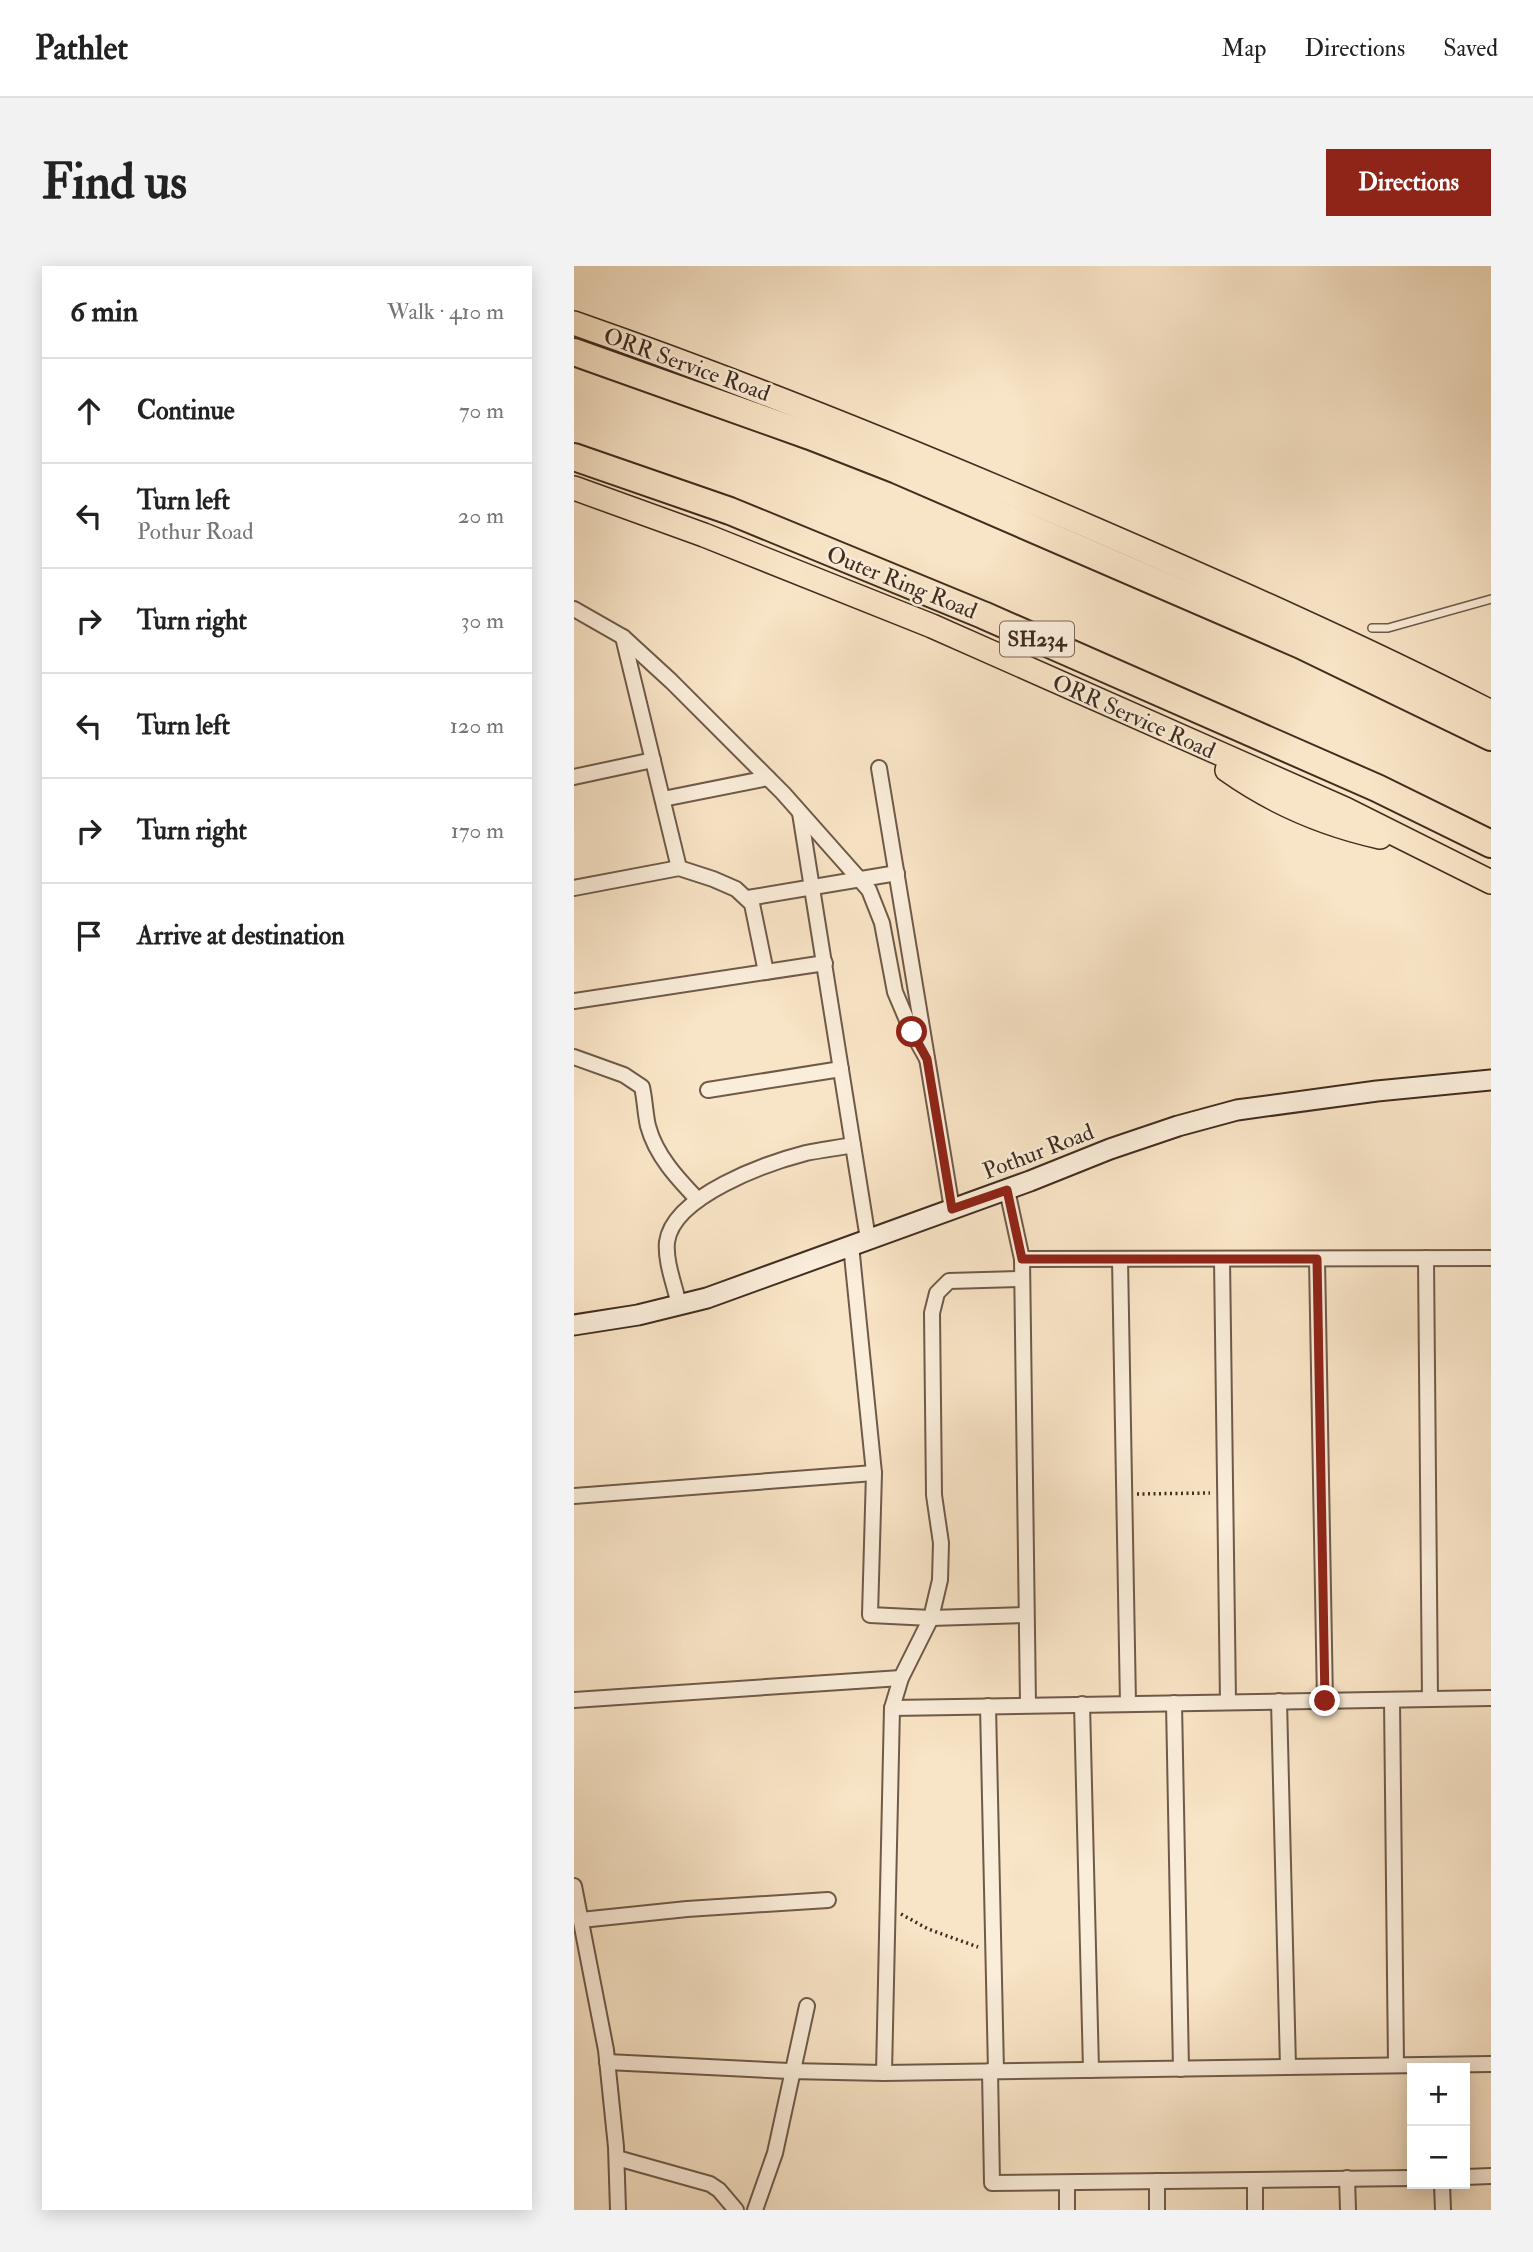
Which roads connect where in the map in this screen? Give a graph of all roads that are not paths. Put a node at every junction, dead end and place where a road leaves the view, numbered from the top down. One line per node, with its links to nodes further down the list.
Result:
1 (574, 323): 9 (main road, ORR Service Road)
2 (574, 352): 10 (highway)
3 (574, 457): 17 (highway, Outer Ring Road / SH234)
4 (574, 488): 21 (main road, ORR Service Road)
5 (1491, 599): 7 (lane)
6 (574, 610): 8 (street)
7 (1372, 628)
8 (623, 637): 11 (street); 14 (street)
9 (1491, 712)
10 (1491, 737)
11 (653, 760): 13 (street); 15 (street)
12 (880, 768): 19 (street)
13 (574, 777)
14 (768, 778): 15 (street); 16 (street)
15 (663, 799): 18 (street)
16 (800, 812): 20 (street); 22 (street)
17 (1491, 844)
18 (679, 868): 23 (street); 24 (street)
19 (897, 873): 20 (street); 26 (street)
20 (860, 880): 22 (street); 25 (street)
21 (1491, 882)
22 (812, 887): 24 (street); 27 (street)
23 (574, 888)
24 (748, 898): 28 (street)
25 (882, 923): 26 (street); 31 (street)
26 (907, 934): 31 (street)
27 (825, 963): 28 (street); 32 (street)
28 (766, 972): 29 (street)
29 (574, 1001)
30 (574, 1057): 37 (street)
31 (927, 1059): 38 (street)
32 (841, 1069): 34 (street); 35 (street)
33 (1491, 1080): 36 (street, Pothur Road)
34 (708, 1090)
35 (853, 1145): 37 (street); 39 (street)
36 (1007, 1190): 38 (street, Pothur Road); 42 (street)
37 (698, 1200): 47 (street)
38 (952, 1209): 39 (street, Pothur Road)
39 (860, 1242): 47 (street, Pothur Road); 49 (street)
40 (1426, 1258): 41 (street); 45 (street); 55 (street)
41 (1491, 1258)
42 (1022, 1259): 43 (street); 46 (street)
43 (1120, 1259): 44 (street); 63 (street)
44 (1222, 1259): 45 (street); 59 (street)
45 (1317, 1259): 58 (street)
46 (1022, 1279): 51 (street); 52 (street)
47 (679, 1305): 48 (street, Pothur Road)
48 (574, 1325)
49 (874, 1474): 50 (street); 52 (street)
50 (574, 1496)
51 (1026, 1615): 52 (street); 64 (street)
52 (931, 1618): 53 (street)
53 (901, 1678): 56 (street); 66 (street)
54 (1491, 1698): 55 (street)
55 (1430, 1699): 57 (street)
56 (574, 1700)
57 (1392, 1700): 58 (street); 73 (street)
58 (1325, 1701): 60 (street)
59 (1228, 1702): 60 (street); 61 (street)
60 (1279, 1702): 74 (street)
61 (1174, 1703): 63 (street); 75 (street)
62 (1082, 1704): 63 (street); 64 (street); 76 (street)
63 (1128, 1704)
64 (1028, 1705): 65 (street)
65 (988, 1706): 66 (street); 78 (street)
66 (892, 1708): 79 (street)
67 (574, 1886): 69 (street)
68 (828, 1900): 69 (street)
69 (579, 1925): 71 (street)
70 (807, 2006): 77 (street)
71 (607, 2062): 77 (street); 80 (street)
72 (1491, 2064): 73 (street)
73 (1396, 2065): 74 (street)
74 (1288, 2067): 75 (street)
75 (1181, 2068): 76 (street)
76 (1091, 2070): 78 (street)
77 (794, 2071): 79 (street); 91 (street)
78 (993, 2071): 79 (street); 87 (street)
79 (884, 2073)
80 (617, 2158): 89 (street); 90 (street)
81 (1491, 2176): 82 (street)
82 (1470, 2177)
83 (1347, 2178): 84 (street); 85 (street); 95 (street)
84 (1407, 2178)
85 (1255, 2180): 86 (street); 94 (street)
86 (1157, 2181): 87 (street); 93 (street)
87 (1067, 2183): 92 (street)
88 (1442, 2189): 96 (street)
89 (618, 2210)
90 (736, 2210)
91 (755, 2210)
92 (1067, 2210)
93 (1157, 2210)
94 (1255, 2210)
95 (1348, 2210)
96 (1443, 2210)

